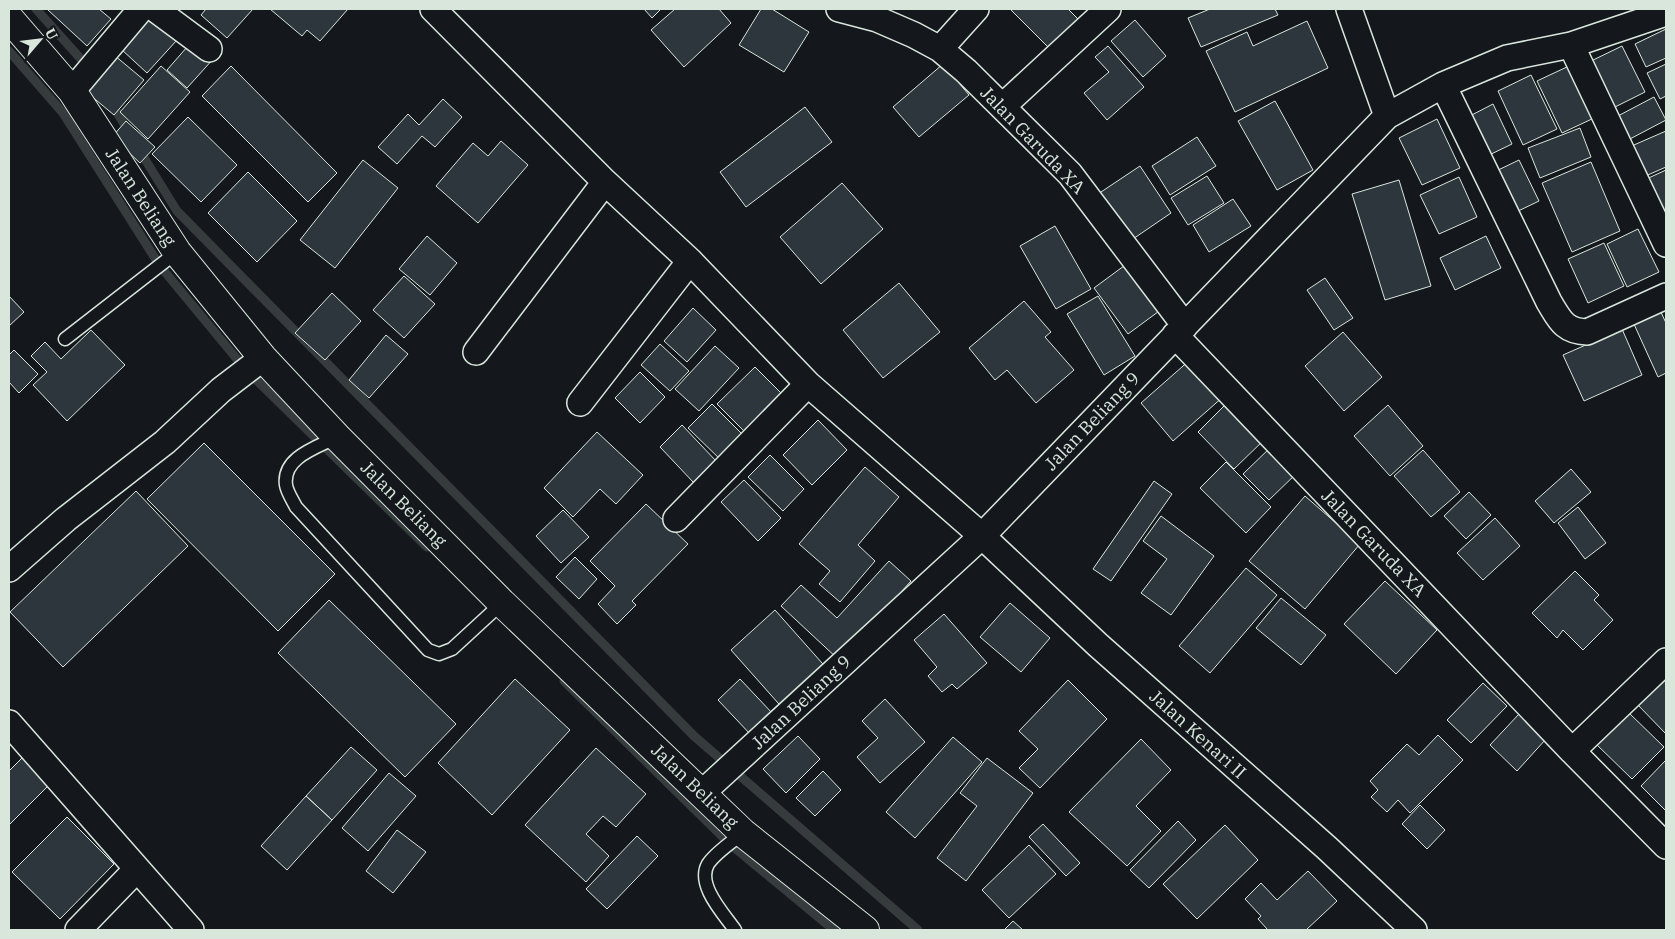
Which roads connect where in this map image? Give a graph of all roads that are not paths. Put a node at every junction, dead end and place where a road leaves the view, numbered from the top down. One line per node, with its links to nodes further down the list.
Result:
1 (141, 9): 14 (street)
2 (155, 9): 11 (street)
3 (432, 9): 17 (street, Jalan Kenari II)
4 (839, 9): 12 (street, Jalan Garuda XA)
5 (976, 9): 12 (street)
6 (1108, 9): 15 (street)
7 (1348, 9): 16 (street)
8 (1666, 13): 10 (street, Jalan Beliang 9)
9 (9, 18): 14 (street, Jalan Beliang)
10 (1571, 44): 13 (street, Jalan Beliang 9); 18 (street)
11 (208, 49)
12 (940, 49): 15 (street, Jalan Garuda XA)
13 (1443, 85): 16 (street, Jalan Beliang 9); 21 (street)
14 (72, 91): 19 (street, Jalan Beliang)
15 (1003, 106): 22 (street, Jalan Garuda XA)
16 (1387, 116): 22 (street, Jalan Beliang 9)
17 (605, 182): 20 (street, Jalan Kenari II); 24 (street)
18 (1666, 244)
19 (177, 252): 23 (lane); 25 (street, Jalan Beliang)
20 (690, 261): 26 (street, Jalan Kenari II); 27 (street)
21 (1666, 296)
22 (1180, 330): 30 (street, Jalan Beliang 9); 35 (street, Jalan Garuda XA)
23 (65, 339)
24 (476, 352)
25 (263, 358): 28 (street, Jalan Beliang); 31 (street)
26 (808, 384): 29 (street); 30 (street, Jalan Kenari II)
27 (580, 403)
28 (337, 437): 32 (street, Jalan Beliang); 32 (lane)
29 (676, 519)
30 (982, 536): 36 (street, Jalan Beliang 9); 44 (street, Jalan Kenari II)
31 (9, 569)
32 (502, 604): 36 (street, Jalan Beliang)
33 (1666, 661): 35 (street)
34 (9, 724): 39 (street)
35 (1572, 751): 38 (street, Jalan Garuda XA)
36 (702, 792): 37 (street, Jalan Beliang)
37 (743, 833): 42 (lane); 43 (street, Jalan Beliang)
38 (1666, 846)
39 (137, 869): 40 (street); 41 (street)
40 (78, 930)
41 (191, 930)
42 (735, 930)
43 (865, 930)
44 (1414, 930)

